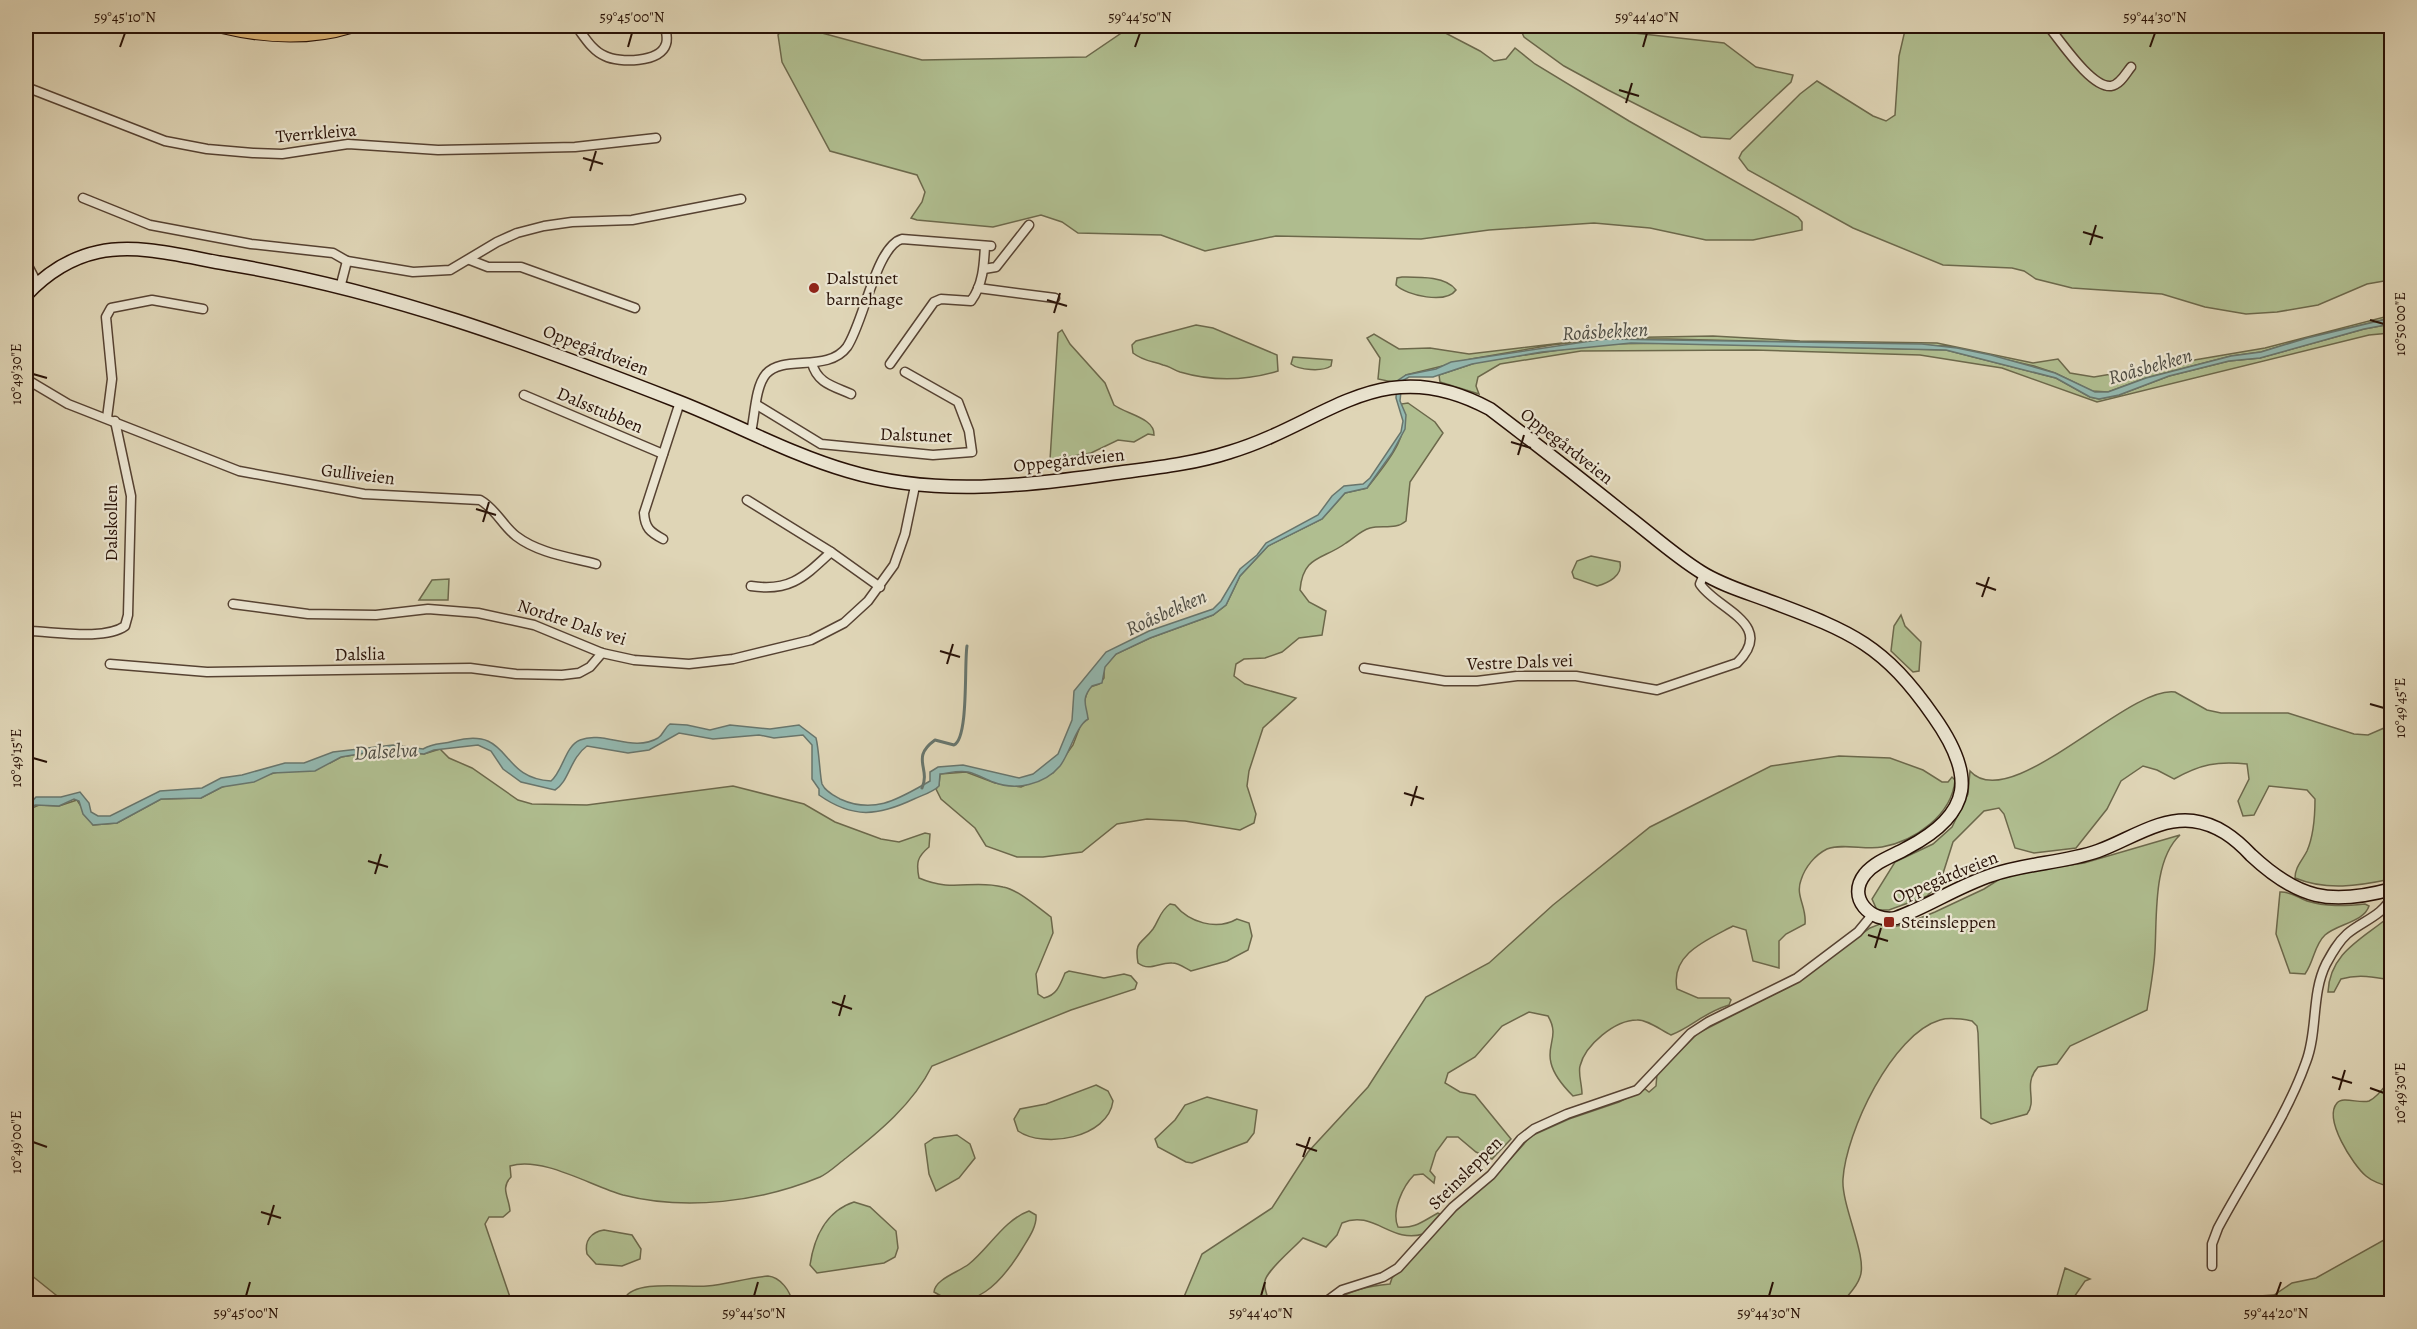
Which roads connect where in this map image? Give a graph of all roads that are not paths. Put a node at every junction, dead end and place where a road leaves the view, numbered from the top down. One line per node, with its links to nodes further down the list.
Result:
1 (222, 26): 2 (main road)
2 (350, 26)
3 (576, 26): 4 (street)
4 (665, 26)
5 (2048, 26): 6 (street)
6 (2131, 67)
7 (26, 87): 8 (street, Tverrkleiva)
8 (656, 138)
9 (82, 198): 13 (street)
10 (741, 199): 12 (street)
11 (1029, 225): 15 (street)
12 (470, 260): 13 (street); 21 (street)
13 (347, 261): 17 (street)
14 (26, 262): 16 (street)
15 (984, 269): 18 (street); 23 (street)
16 (37, 284): 17 (main road, Oppegårdveien); 19 (main road, Oppegårdveien)
17 (340, 288): 29 (main road, Oppegårdveien)
18 (978, 288): 20 (street); 24 (street)
19 (26, 295)
20 (1054, 298)
21 (635, 308)
22 (203, 309): 31 (street)
23 (812, 363): 27 (street); 30 (street)
24 (890, 364)
25 (905, 372): 30 (street, Dalstunet)
26 (26, 379): 31 (street, Gulliveien)
27 (851, 394)
28 (524, 395): 33 (street, Dalsstubben)
29 (680, 402): 32 (main road, Oppegårdveien); 33 (street)
30 (757, 405): 32 (street)
31 (111, 419): 38 (street, Gulliveien); 43 (street, Dalskollen)
32 (751, 432): 34 (main road, Oppegårdveien)
33 (663, 454): 36 (street)
34 (915, 486): 39 (main road, Oppegårdveien); 41 (street, Nordre Dals vei)
35 (747, 500): 37 (street)
36 (663, 540)
37 (831, 552): 40 (street); 41 (street)
38 (596, 564)
39 (1704, 574): 46 (street, Vestre Dals vei); 49 (main road, Oppegårdveien)
40 (751, 586)
41 (880, 588): 44 (street, Nordre Dals vei)
42 (233, 604): 44 (street, Nordre Dals vei)
43 (26, 631)
44 (602, 652): 45 (street, Dalslia)
45 (110, 664)
46 (1364, 668)
47 (2391, 889): 49 (main road, Oppegårdveien)
48 (2391, 896): 50 (street)
49 (1872, 915): 51 (street, Steinsleppen)
50 (2212, 1266)
51 (1323, 1304)

